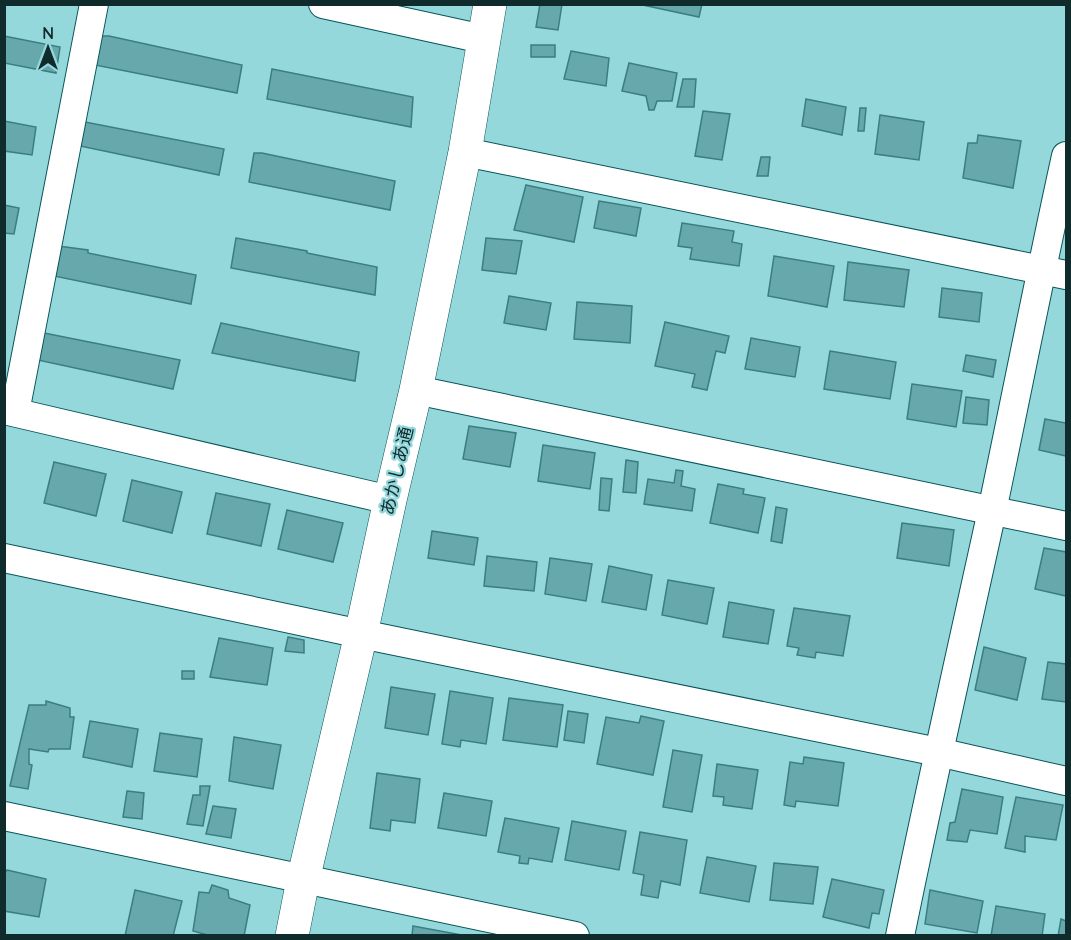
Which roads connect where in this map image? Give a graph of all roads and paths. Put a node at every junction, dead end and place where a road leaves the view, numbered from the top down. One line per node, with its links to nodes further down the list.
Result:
1 (94, 4): 9 (street)
2 (323, 4): 4 (street)
3 (490, 4): 4 (street, あかしあ通)
4 (483, 39): 5 (street, あかしあ通)
5 (465, 152): 7 (street); 8 (street, あかしあ通)
6 (1066, 156): 7 (street)
7 (1054, 272): 11 (street)
8 (416, 390): 10 (street, あかしあ通); 11 (street)
9 (10, 411): 10 (street)
10 (390, 500): 14 (street, あかしあ通)
11 (992, 510): 12 (street); 15 (street)
12 (1066, 526)
13 (4, 558): 14 (street)
14 (361, 634): 15 (street); 18 (street, あかしあ通)
15 (938, 752): 16 (street); 21 (street)
16 (1066, 781)
17 (4, 816): 18 (street)
18 (303, 880): 19 (street, あかしあ通); 20 (street)
19 (292, 936)
20 (575, 936)
21 (900, 936)

